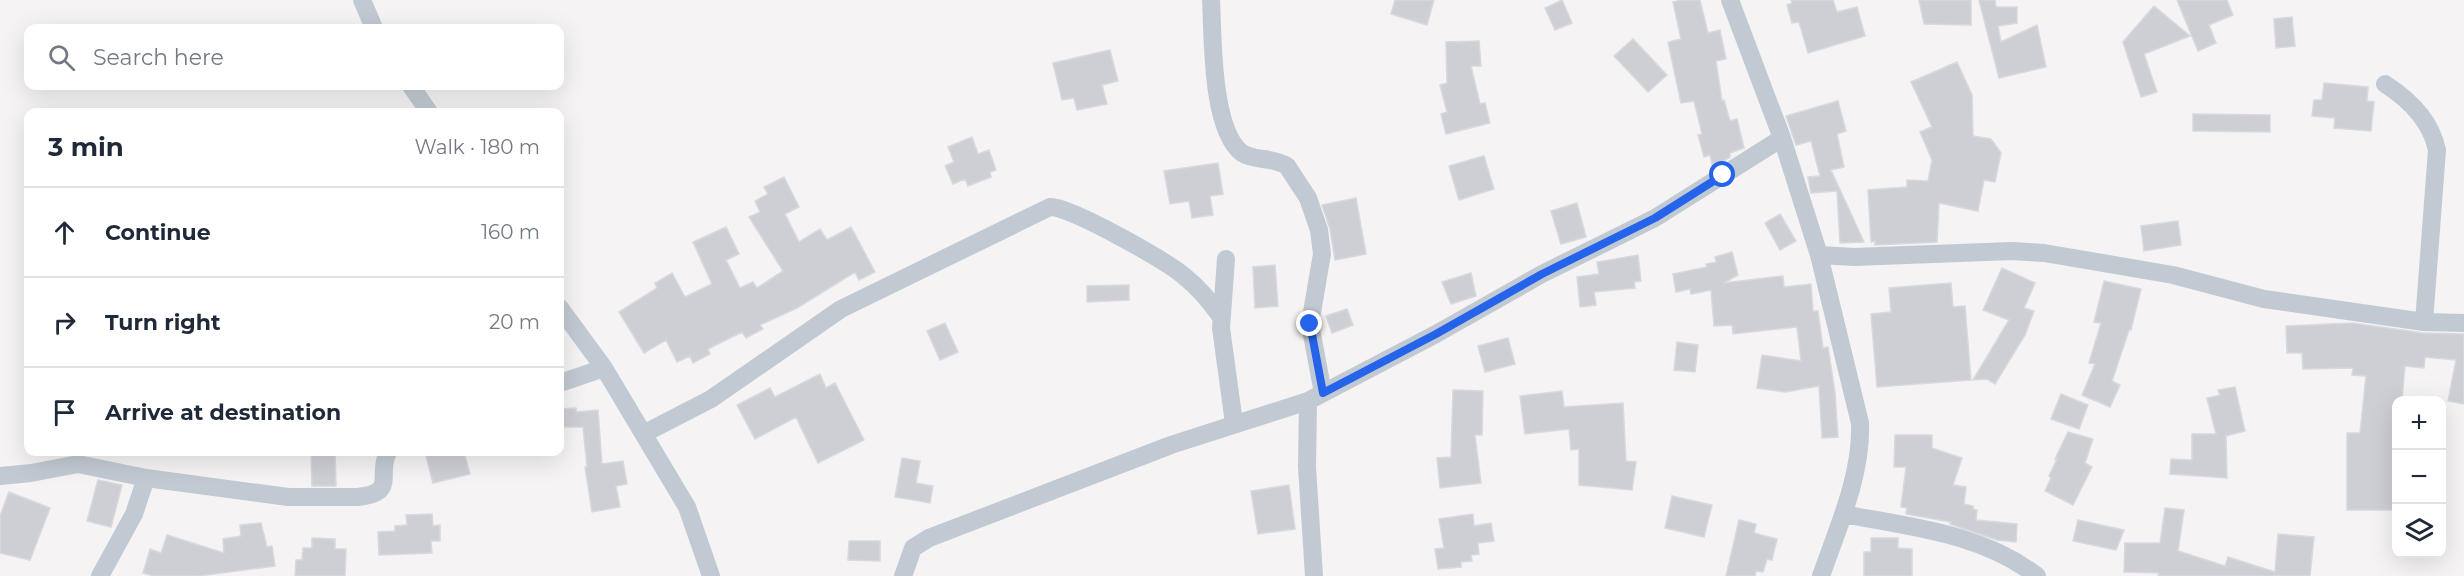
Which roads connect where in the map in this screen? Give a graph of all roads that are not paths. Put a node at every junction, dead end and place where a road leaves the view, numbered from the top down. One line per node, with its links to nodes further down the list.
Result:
1 (362, 0): 4 (street)
2 (1211, 0): 17 (street)
3 (1730, 0): 8 (street)
4 (372, 24)
5 (2385, 84): 13 (street)
6 (414, 90): 7 (street)
7 (426, 108)
8 (1782, 138): 9 (street); 17 (street)
9 (1819, 255): 13 (street); 23 (street)
10 (1226, 259): 12 (street)
11 (564, 313): 15 (street)
12 (1221, 317): 18 (street); 19 (street)
13 (2424, 322): 14 (street)
14 (2464, 323)
15 (604, 368): 16 (street); 19 (street)
16 (564, 382)
17 (1316, 397): 18 (street); 27 (street)
18 (1234, 423): 26 (street)
19 (645, 433): 25 (street)
20 (386, 456): 22 (street)
21 (0, 476): 22 (street)
22 (146, 478): 24 (street)
23 (1842, 514): 28 (street); 29 (street)
24 (100, 576)
25 (711, 576)
26 (903, 576)
27 (1314, 576)
28 (1821, 576)
29 (2037, 576)

